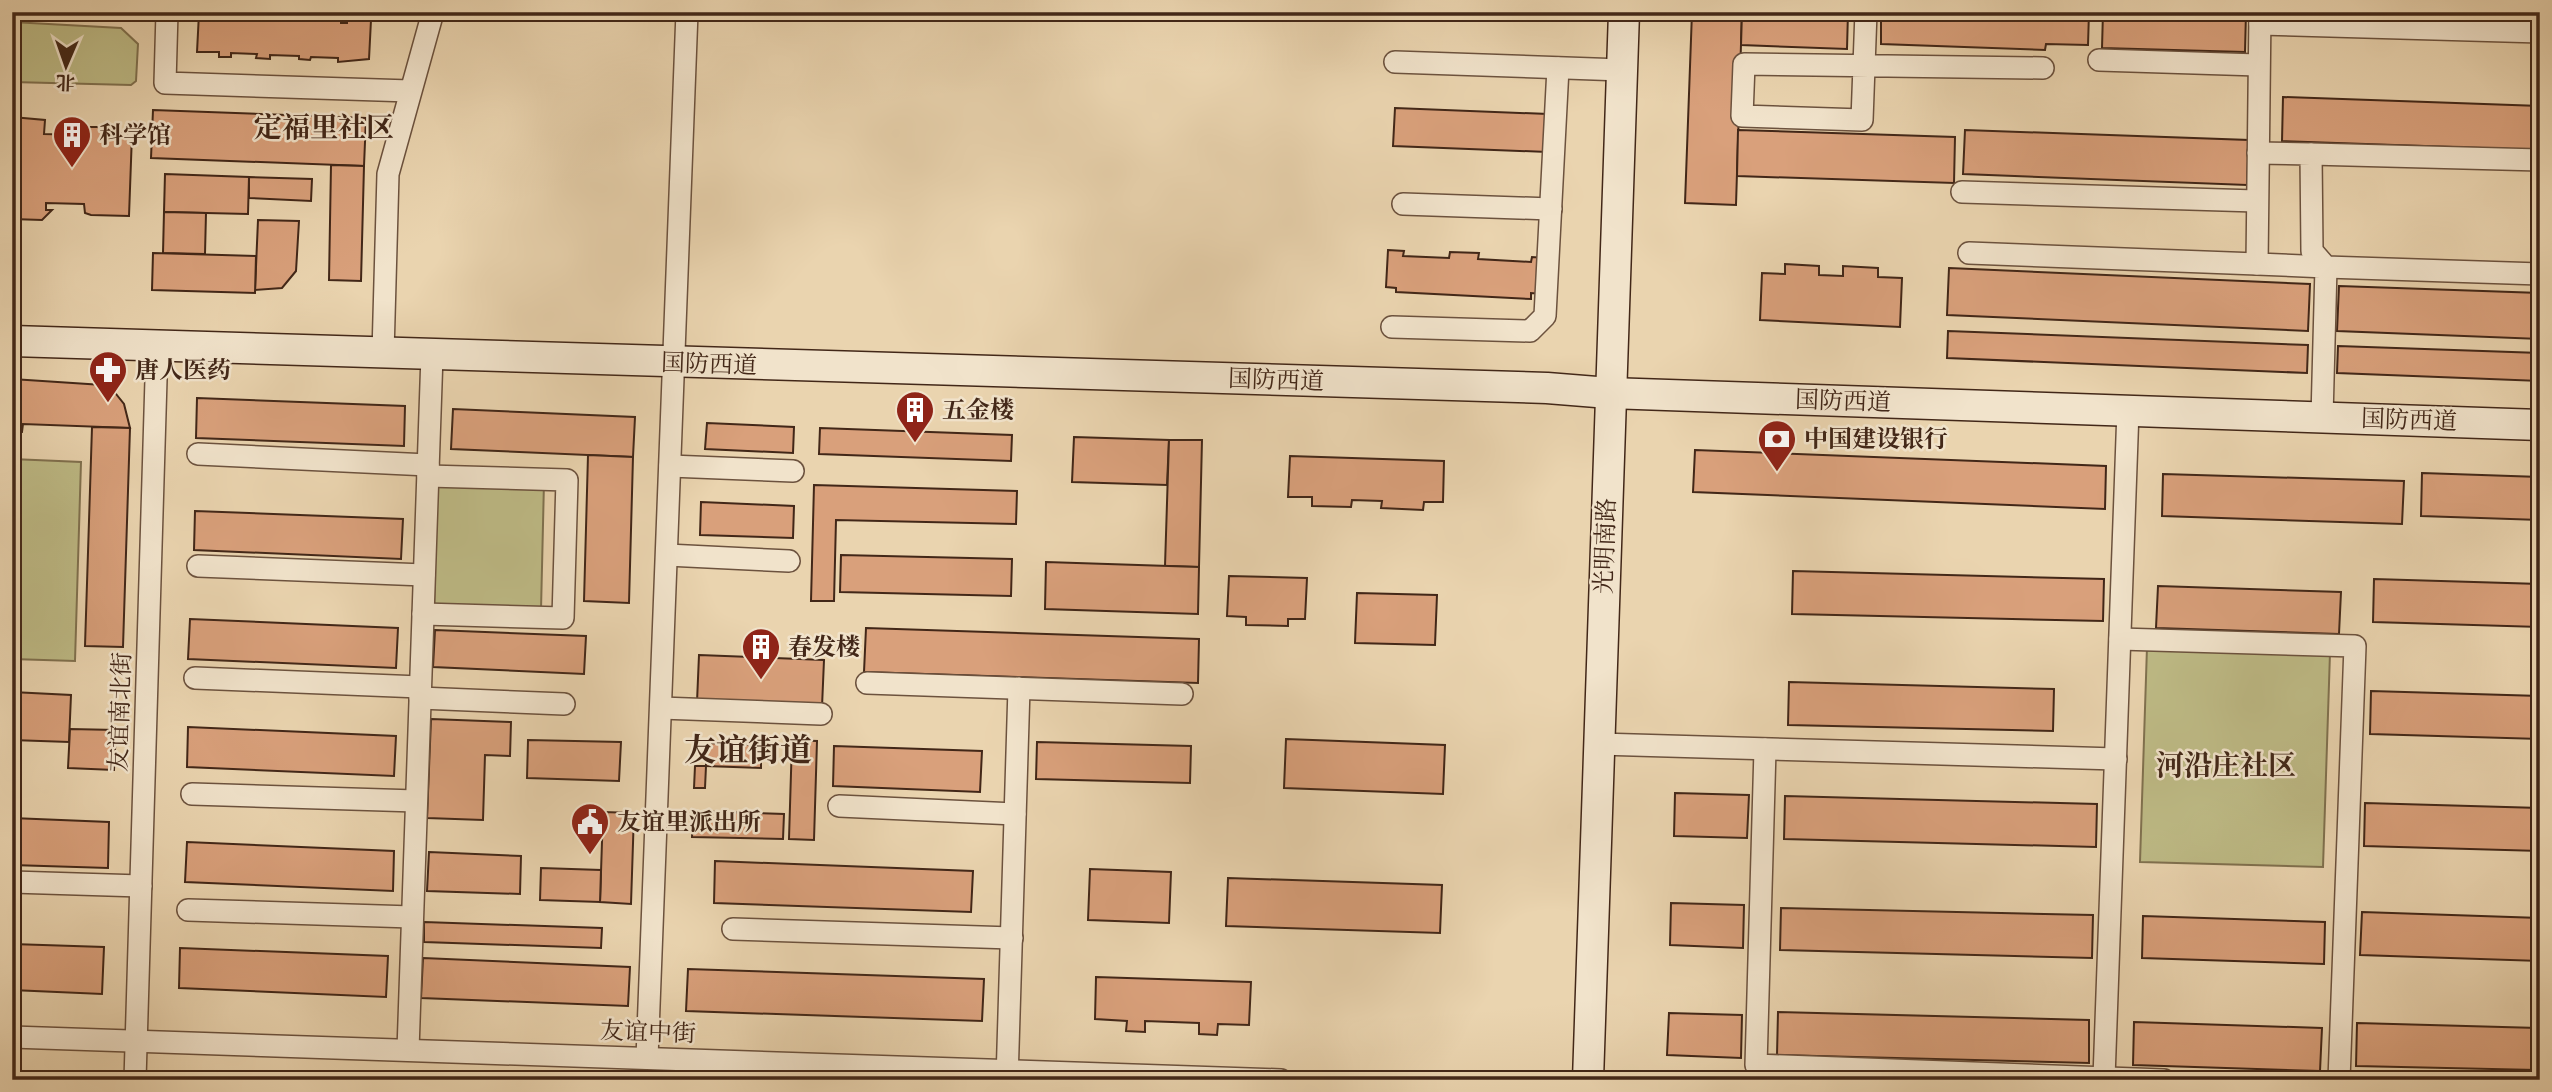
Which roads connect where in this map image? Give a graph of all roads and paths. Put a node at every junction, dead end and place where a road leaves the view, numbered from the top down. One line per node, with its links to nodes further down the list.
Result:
1 (167, 12): 16 (street)
2 (433, 12): 16 (street)
3 (687, 12): 33 (street)
4 (1624, 12): 15 (street, 光明南路)
5 (1866, 12): 12 (street)
6 (2528, 12): 8 (street)
7 (2260, 18): 8 (street); 11 (street)
8 (2540, 32)
9 (2099, 60): 11 (street)
10 (1395, 62): 13 (street)
11 (2258, 65): 17 (street)
12 (1864, 67): 12 (street); 14 (street)
13 (1558, 68): 15 (street); 23 (street)
14 (2043, 68)
15 (1622, 70): 34 (street, 光明南路)
16 (410, 91): 31 (street)
17 (2258, 153): 18 (street); 21 (street)
18 (2311, 155): 19 (street); 26 (street)
19 (2540, 160)
20 (1962, 192): 21 (street)
21 (2256, 201): 25 (street)
22 (1403, 204): 23 (street)
23 (1551, 209): 28 (street)
24 (1969, 253): 25 (street)
25 (2257, 264): 26 (street)
26 (2326, 267): 27 (street); 36 (street)
27 (2540, 274)
28 (1392, 327)
29 (12, 341): 30 (street, 国防西道)
30 (157, 345): 31 (street, 国防西道); 64 (street, 友谊南北街)
31 (383, 353): 32 (street, 国防西道)
32 (432, 355): 33 (street, 国防西道); 40 (street)
33 (675, 363): 34 (street, 国防西道); 39 (street)
34 (1609, 393): 35 (street, 国防西道); 56 (street, 光明南路)
35 (2128, 410): 36 (street, 国防西道); 47 (street)
36 (2322, 417): 37 (street, 国防西道)
37 (2540, 425)
38 (198, 454): 40 (street)
39 (670, 466): 41 (street); 42 (street)
40 (428, 470): 45 (street); 46 (street)
41 (793, 471)
42 (667, 555): 43 (street); 54 (street)
43 (789, 561)
44 (198, 566): 45 (street)
45 (424, 575): 46 (street)
46 (423, 614): 51 (street)
47 (2120, 639): 58 (street); 79 (street)
48 (195, 678): 51 (street)
49 (867, 683): 50 (street)
50 (1019, 688): 52 (street); 62 (street)
51 (420, 693): 53 (street); 60 (street)
52 (1182, 694)
53 (564, 704)
54 (661, 708): 55 (street); 72 (street)
55 (821, 714)
56 (1599, 744): 57 (street); 77 (street, 光明南路)
57 (1765, 749): 58 (street); 74 (street)
58 (2116, 759): 74 (street)
59 (192, 794): 60 (street)
60 (416, 802): 66 (street)
61 (839, 806): 62 (street)
62 (1015, 814): 68 (street)
63 (12, 882): 64 (street)
64 (141, 886): 70 (street, 友谊南北街)
65 (188, 910): 66 (street)
66 (412, 917): 71 (street)
67 (733, 929): 68 (street)
68 (1012, 938): 73 (street)
69 (12, 1037): 70 (street, 友谊中街)
70 (136, 1041): 71 (street, 友谊中街); 75 (street, 友谊南北街)
71 (408, 1050): 72 (street, 友谊中街)
72 (647, 1058): 73 (street, 友谊中街)
73 (1007, 1075): 76 (street, 友谊中街)
74 (2104, 1077): 78 (street)
75 (135, 1080)
76 (1281, 1080)
77 (1588, 1080)
78 (2164, 1080)
79 (2339, 1080)

